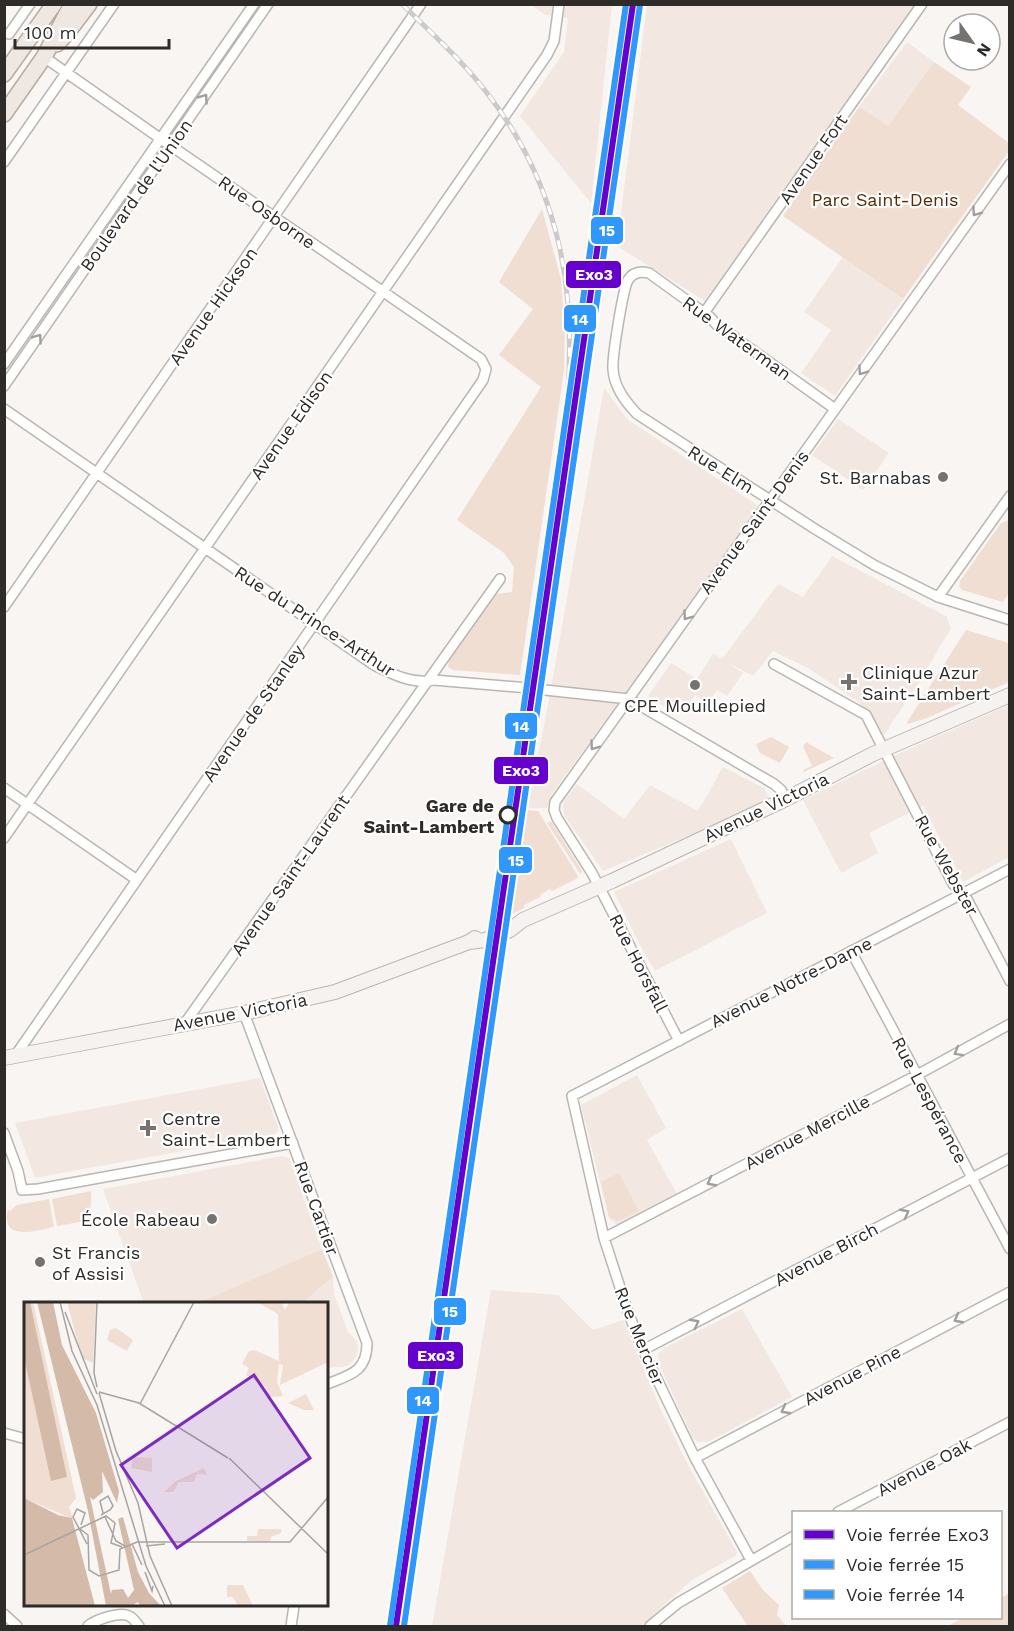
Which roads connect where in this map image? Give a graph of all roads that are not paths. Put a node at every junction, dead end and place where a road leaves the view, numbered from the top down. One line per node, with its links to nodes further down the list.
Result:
1 (30, 4): 11 (street)
2 (54, 4): 12 (main road)
3 (72, 4): 13 (main road)
4 (88, 4): 13 (main road)
5 (114, 4): 14 (street)
6 (254, 4): 18 (street, Boulevard de l'Union)
7 (268, 4): 19 (street, Boulevard de l'Union, one-way to 7)
8 (421, 4): 22 (street, Avenue Hickson)
9 (559, 4): 24 (street, Avenue Edison)
10 (922, 4): 25 (street, Avenue Fort)
11 (7, 32): 12 (street)
12 (24, 45): 15 (main road); 16 (main road)
13 (44, 57): 14 (street, Rue Osborne); 16 (main road)
14 (66, 73): 18 (street, Rue Osborne); 20 (street)
15 (4, 74)
16 (19, 93): 17 (main road)
17 (4, 114)
18 (161, 139): 19 (street, Rue Osborne); 26 (street, Boulevard de l'Union)
19 (171, 146): 22 (street, Rue Osborne); 28 (street, Boulevard de l'Union, one-way to 19)
20 (4, 162)
21 (1010, 164): 30 (street, Avenue Saint-Denis, one-way to 30)
22 (274, 217): 24 (street, Rue Osborne); 31 (street, Avenue Hickson)
23 (637, 272): 25 (street, Rue Waterman); 33 (street, Rue Elm)
24 (384, 293): 27 (street, Rue Osborne); 34 (street, Avenue Edison)
25 (704, 313): 30 (street, Rue Waterman)
26 (4, 364)
27 (486, 369): 39 (street, Avenue de Stanley)
28 (4, 386)
29 (4, 408): 31 (street, Rue du Prince-Arthur)
30 (835, 409): 33 (street, Avenue Saint-Denis)
31 (97, 473): 34 (street, Rue du Prince-Arthur); 37 (street, Avenue Hickson)
32 (1010, 496): 36 (street)
33 (771, 500): 36 (street, Rue Elm); 43 (street, Avenue Saint-Denis, one-way to 43)
34 (206, 548): 39 (street, Rue du Prince-Arthur); 47 (street, Avenue Edison)
35 (500, 579): 41 (street, Avenue Saint-Laurent)
36 (938, 597): 38 (street, Rue Elm)
37 (4, 607)
38 (1010, 621)
39 (315, 624): 41 (street, Rue du Prince-Arthur); 50 (street, Avenue de Stanley)
40 (774, 664): 44 (street, Rue Webster)
41 (427, 682): 43 (street, Rue du Prince-Arthur); 56 (street, Avenue Saint-Laurent)
42 (1010, 695): 44 (street, Avenue Victoria)
43 (628, 699): 46 (street, Rue du Prince-Arthur); 51 (street, Avenue Saint-Denis, one-way to 51)
44 (885, 749): 46 (street, Avenue Victoria); 52 (street, Rue Webster)
45 (4, 788): 47 (street)
46 (786, 799): 51 (street, Avenue Victoria)
47 (28, 804): 48 (street, Avenue Edison); 50 (street)
48 (4, 838)
49 (1010, 869): 52 (street, Avenue Notre-Dame)
50 (137, 880): 59 (street, Avenue de Stanley)
51 (598, 886): 55 (street, Avenue Victoria); 58 (street, Rue Horsfall)
52 (962, 894): 53 (street, Avenue Notre-Dame); 54 (street, Rue Webster)
53 (851, 951): 58 (street, Avenue Notre-Dame); 60 (street, Rue Lespérance)
54 (1010, 981)
55 (244, 1013): 56 (street, Avenue Victoria); 63 (street, Rue Cartier)
56 (185, 1023): 59 (street, Avenue Victoria)
57 (1010, 1024): 60 (street, Avenue Mercille, one-way to 60)
58 (679, 1041): 61 (street, Avenue Notre-Dame)
59 (10, 1057)
60 (917, 1075): 65 (street, Rue Lespérance); 66 (street, Avenue Mercille, one-way to 66)
61 (572, 1096): 66 (street, Rue Mercier)
62 (4, 1133): 63 (street)
63 (293, 1143): 70 (street, Rue Cartier)
64 (1010, 1158): 65 (street, Avenue Birch)
65 (972, 1178): 67 (street, Rue Lespérance); 69 (street, Avenue Birch, one-way to 65)
66 (604, 1238): 69 (street, Rue Mercier)
67 (1010, 1249)
68 (1010, 1292): 74 (street, Avenue Pine, one-way to 74)
69 (643, 1350): 74 (street, Rue Mercier)
70 (328, 1384)
71 (1010, 1422): 75 (street, Avenue Oak)
72 (6, 1435): 73 (street)
73 (24, 1439)
74 (695, 1458): 77 (street, Rue Mercier)
75 (840, 1511)
76 (792, 1537): 77 (street)
77 (752, 1560): 84 (street)
78 (294, 1607): 83 (street)
79 (4, 1614): 80 (street)
80 (17, 1626)
81 (87, 1626): 82 (street)
82 (139, 1626)
83 (291, 1626)
84 (650, 1626)

